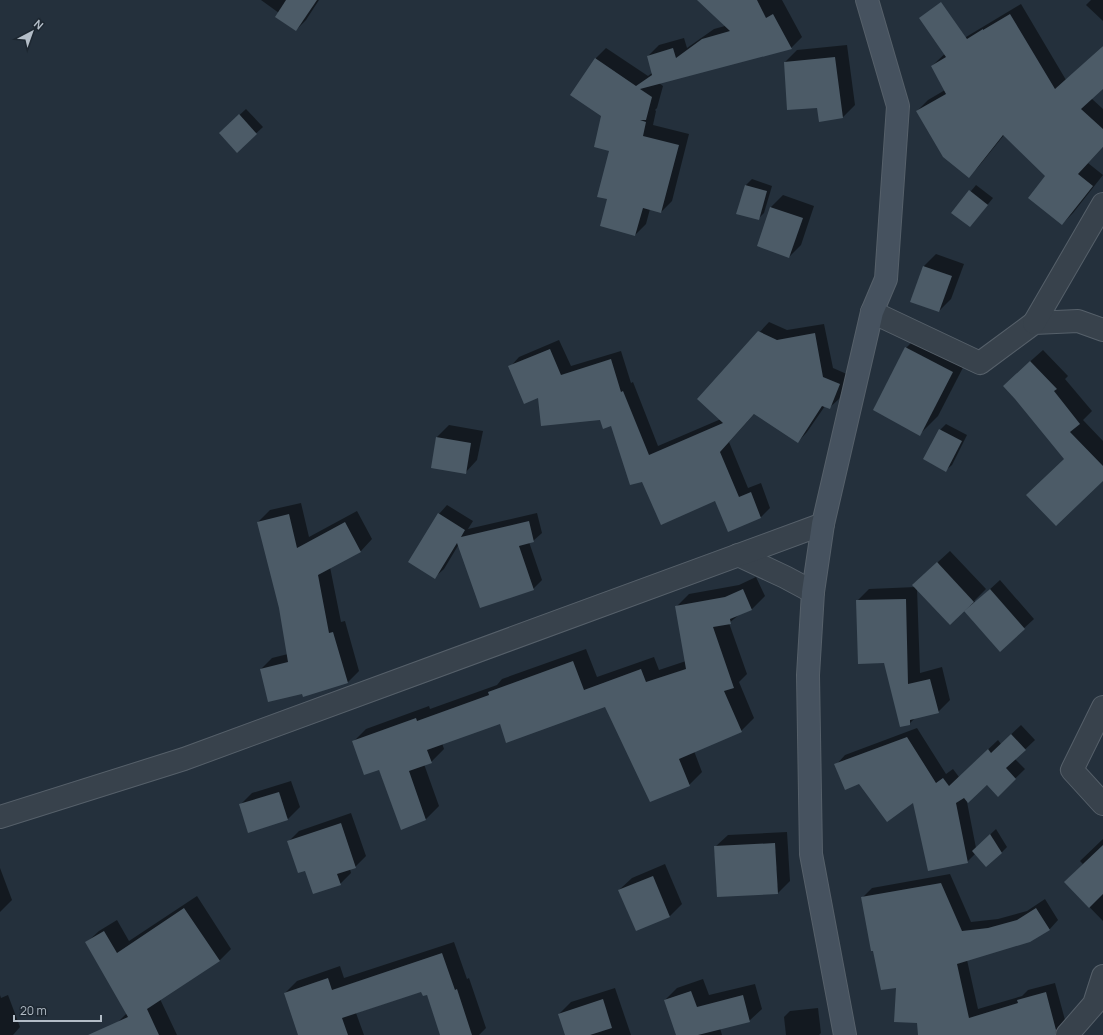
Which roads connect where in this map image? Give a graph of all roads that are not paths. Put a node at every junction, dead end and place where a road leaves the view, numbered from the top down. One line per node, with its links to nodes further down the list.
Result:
1 (867, 0): 3 (street)
2 (1103, 204): 4 (street)
3 (872, 312): 4 (street); 6 (street)
4 (1034, 323): 5 (street)
5 (1103, 330)
6 (823, 524): 7 (street); 8 (street)
7 (738, 555): 8 (street); 11 (street)
8 (814, 592): 13 (street)
9 (1103, 707): 10 (street)
10 (1103, 804)
11 (0, 817)
12 (1103, 976): 14 (street)
13 (845, 1035)
14 (1067, 1035)

